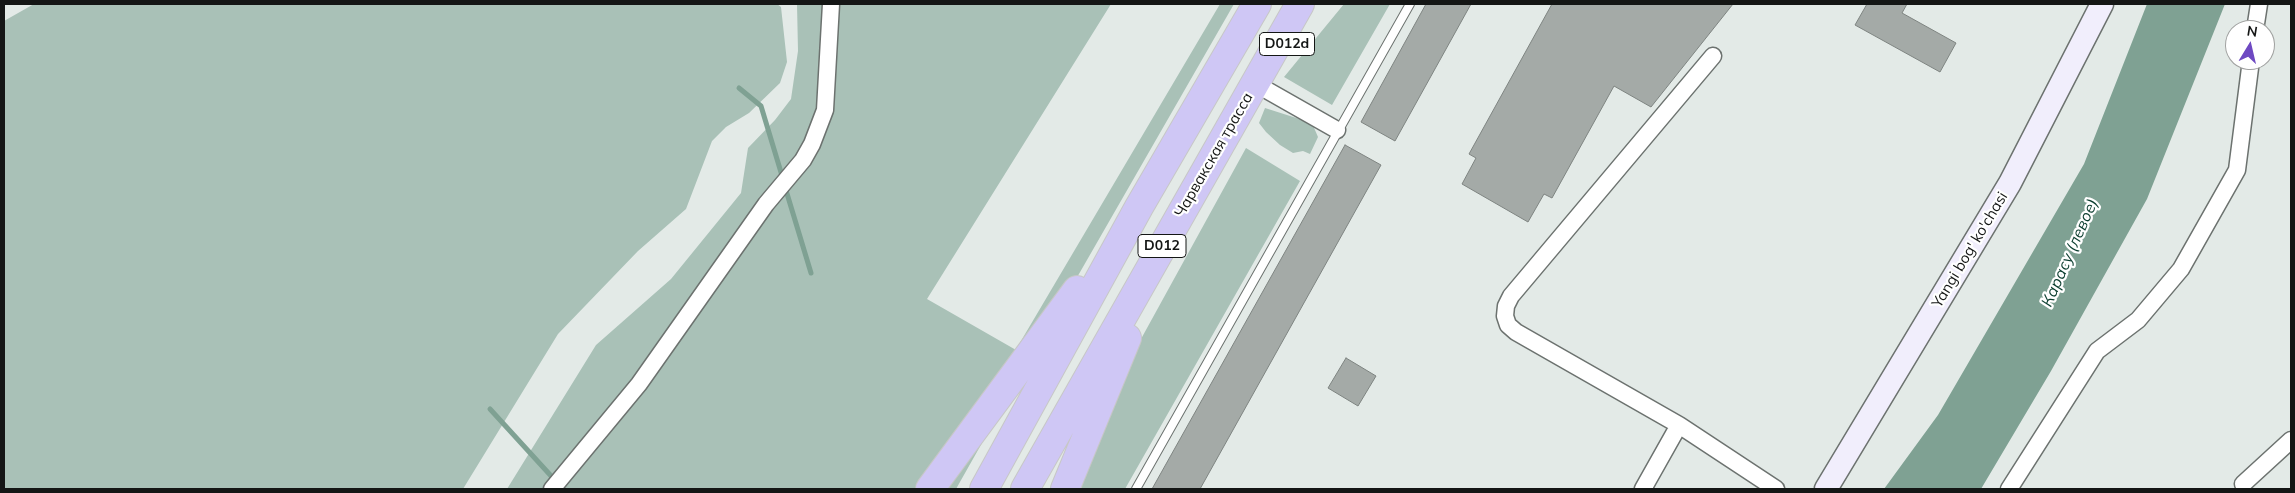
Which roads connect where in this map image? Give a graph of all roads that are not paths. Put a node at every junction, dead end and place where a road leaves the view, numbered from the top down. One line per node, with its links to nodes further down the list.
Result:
1 (831, 4): 18 (street)
2 (1257, 4): 13 (highway, D012)
3 (1300, 4): 11 (highway, Чарвакская трасса / D012)
4 (1318, 4): 11 (highway, D012d)
5 (1410, 4): 12 (lane)
6 (2102, 4): 26 (main road, Yangi bog' ko'chasi)
7 (2258, 4): 8 (street)
8 (2256, 20)
9 (1713, 56): 15 (street)
10 (2250, 70): 27 (street)
11 (1256, 84): 12 (street); 14 (highway, Чарвакская трасса / D012)
12 (1337, 130): 23 (lane)
13 (1139, 207): 19 (highway); 20 (highway, D012)
14 (1174, 226): 21 (highway, Чарвакская трасса / D012); 22 (highway)
15 (1678, 425): 24 (street); 25 (street)
16 (2291, 440): 17 (street)
17 (2243, 484)
18 (552, 489)
19 (930, 489)
20 (984, 489)
21 (1025, 489)
22 (1065, 489)
23 (1136, 489)
24 (1643, 489)
25 (1776, 489)
26 (1826, 489)
27 (2009, 489)

